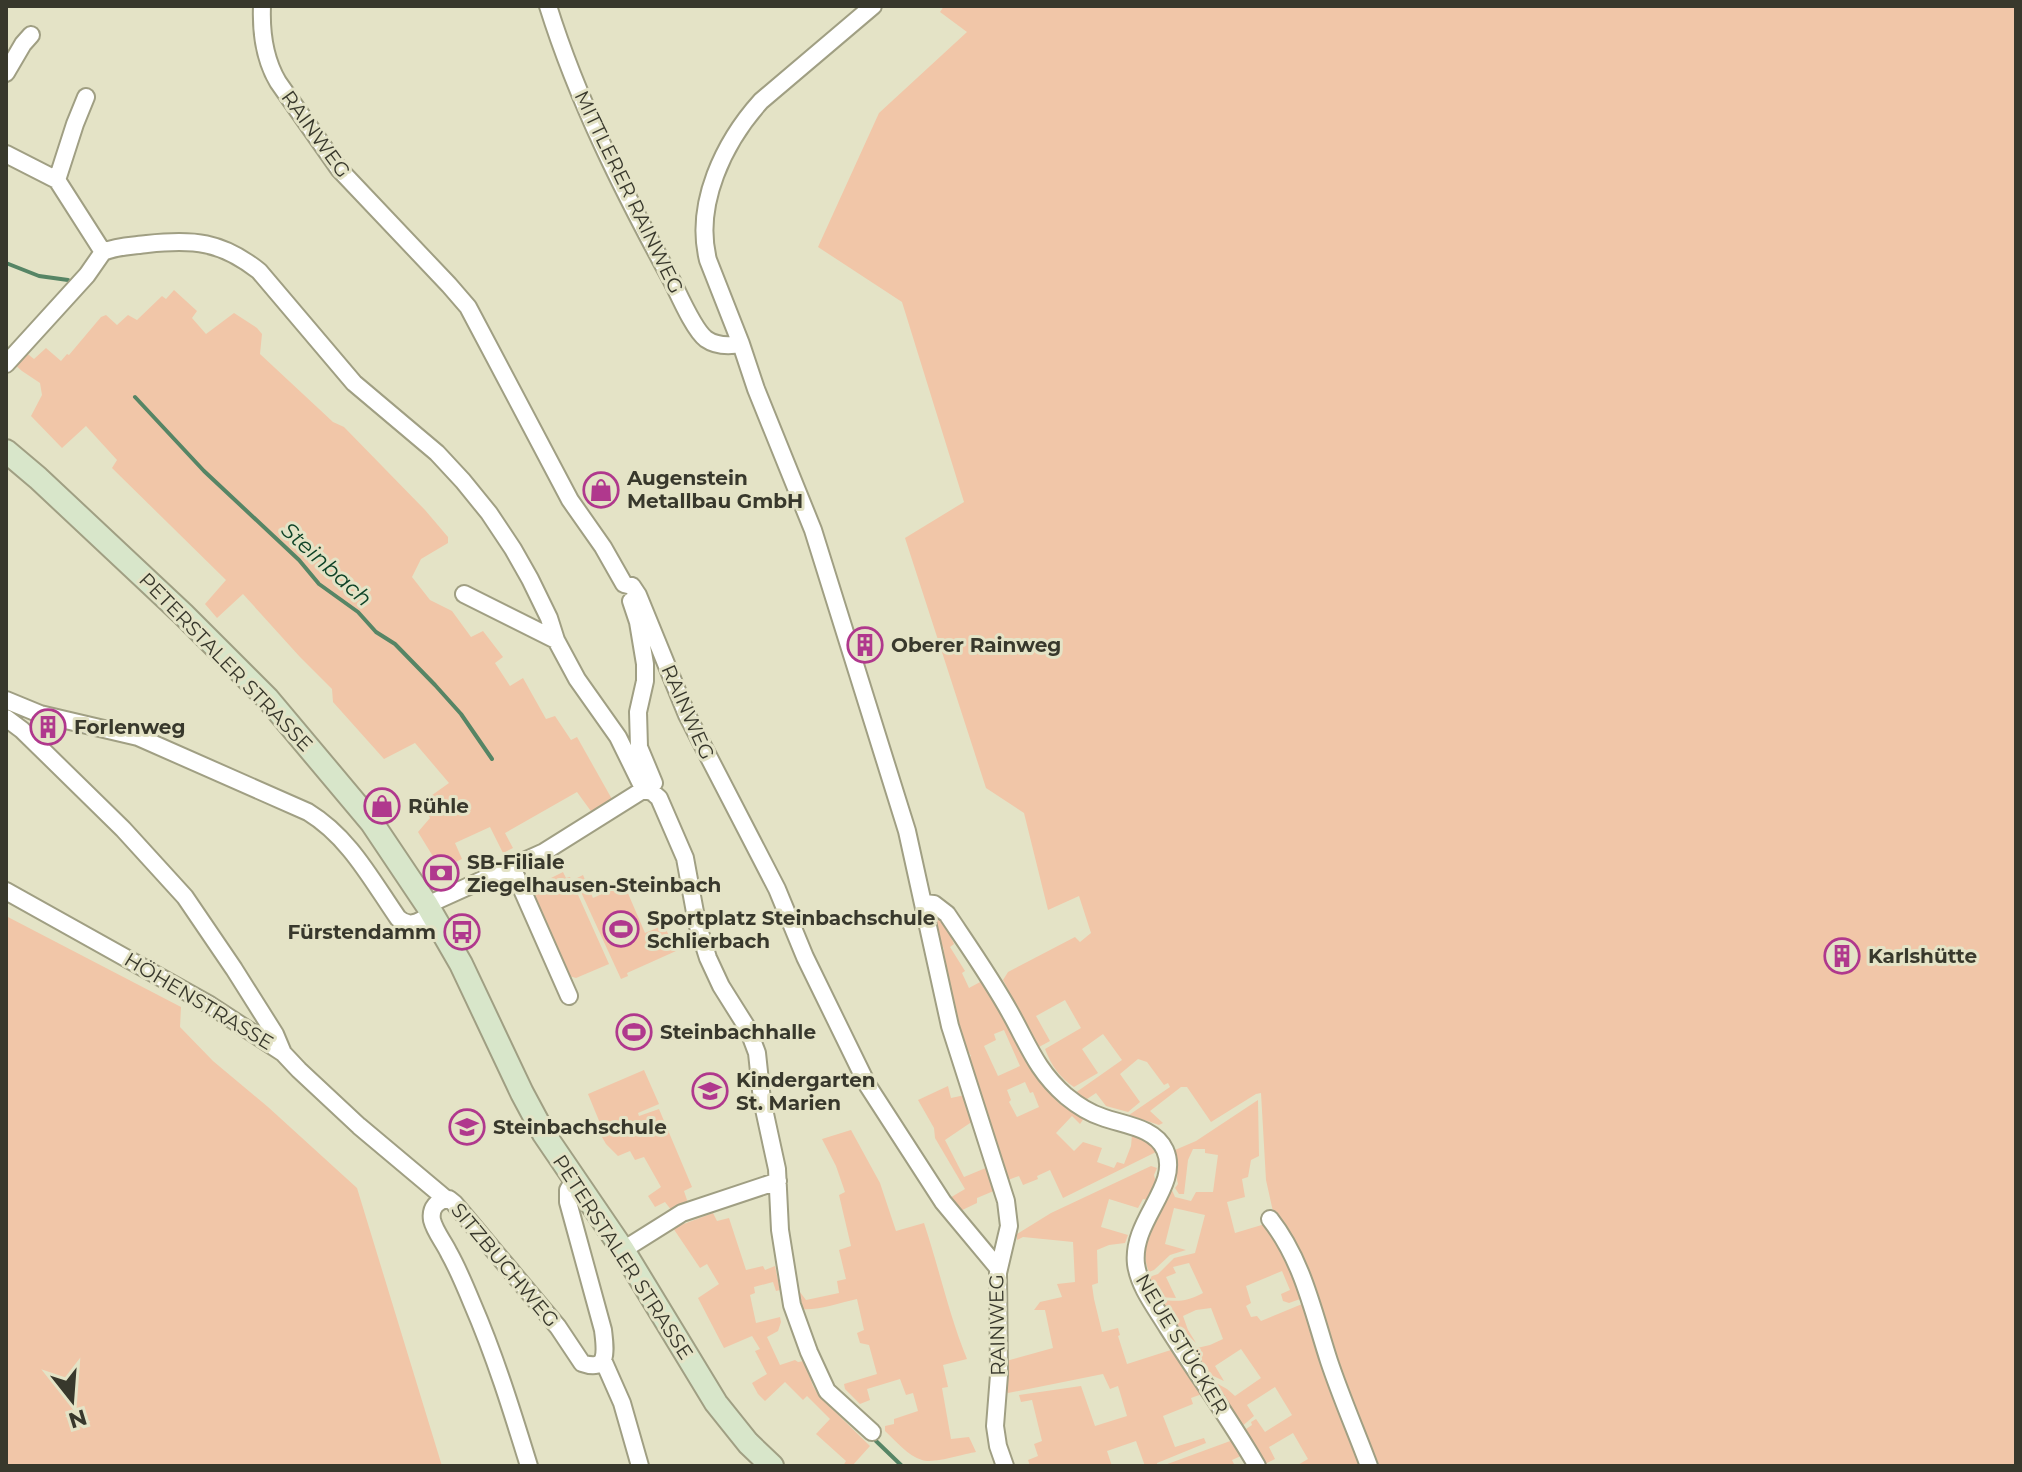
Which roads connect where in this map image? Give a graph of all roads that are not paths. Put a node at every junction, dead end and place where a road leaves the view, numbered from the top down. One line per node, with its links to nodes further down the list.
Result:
1 (262, 6): 13 (street, RAINWEG)
2 (548, 6): 10 (street, MITTLERER RAINWEG)
3 (873, 6): 10 (street)
4 (31, 35): 5 (street)
5 (6, 73)
6 (86, 97): 8 (street)
7 (6, 154): 8 (street)
8 (57, 180): 9 (street)
9 (103, 252): 11 (street); 15 (street)
10 (741, 344): 21 (street)
11 (6, 364)
12 (6, 451): 22 (main road, PETERSTALER STRASSE)
13 (624, 584): 18 (street); 30 (street, RAINWEG)
14 (464, 594): 15 (street)
15 (556, 640): 18 (street)
16 (6, 700): 22 (street)
17 (6, 718): 24 (street)
18 (644, 790): 19 (street); 26 (street)
19 (512, 867): 22 (street); 23 (street)
20 (6, 891): 24 (street, HÖHENSTRASSE)
21 (924, 903): 30 (street); 37 (street, NEUE STÜCKER)
22 (430, 910): 25 (main road, PETERSTALER STRASSE)
23 (569, 996)
24 (283, 1053): 27 (street, HÖHENSTRASSE)
25 (574, 1180): 29 (main road, PETERSTALER STRASSE); 31 (street)
26 (778, 1181): 29 (street); 32 (street)
27 (446, 1199): 31 (street, SITZBUCHWEG); 33 (street, SITZBUCHWEG)
28 (1270, 1219): 38 (street)
29 (623, 1250): 35 (main road, PETERSTALER STRASSE)
30 (998, 1268): 36 (street, RAINWEG)
31 (603, 1360): 34 (street)
32 (872, 1432)
33 (529, 1466)
34 (640, 1466)
35 (772, 1466)
36 (1005, 1466)
37 (1257, 1466)
38 (1369, 1466)

